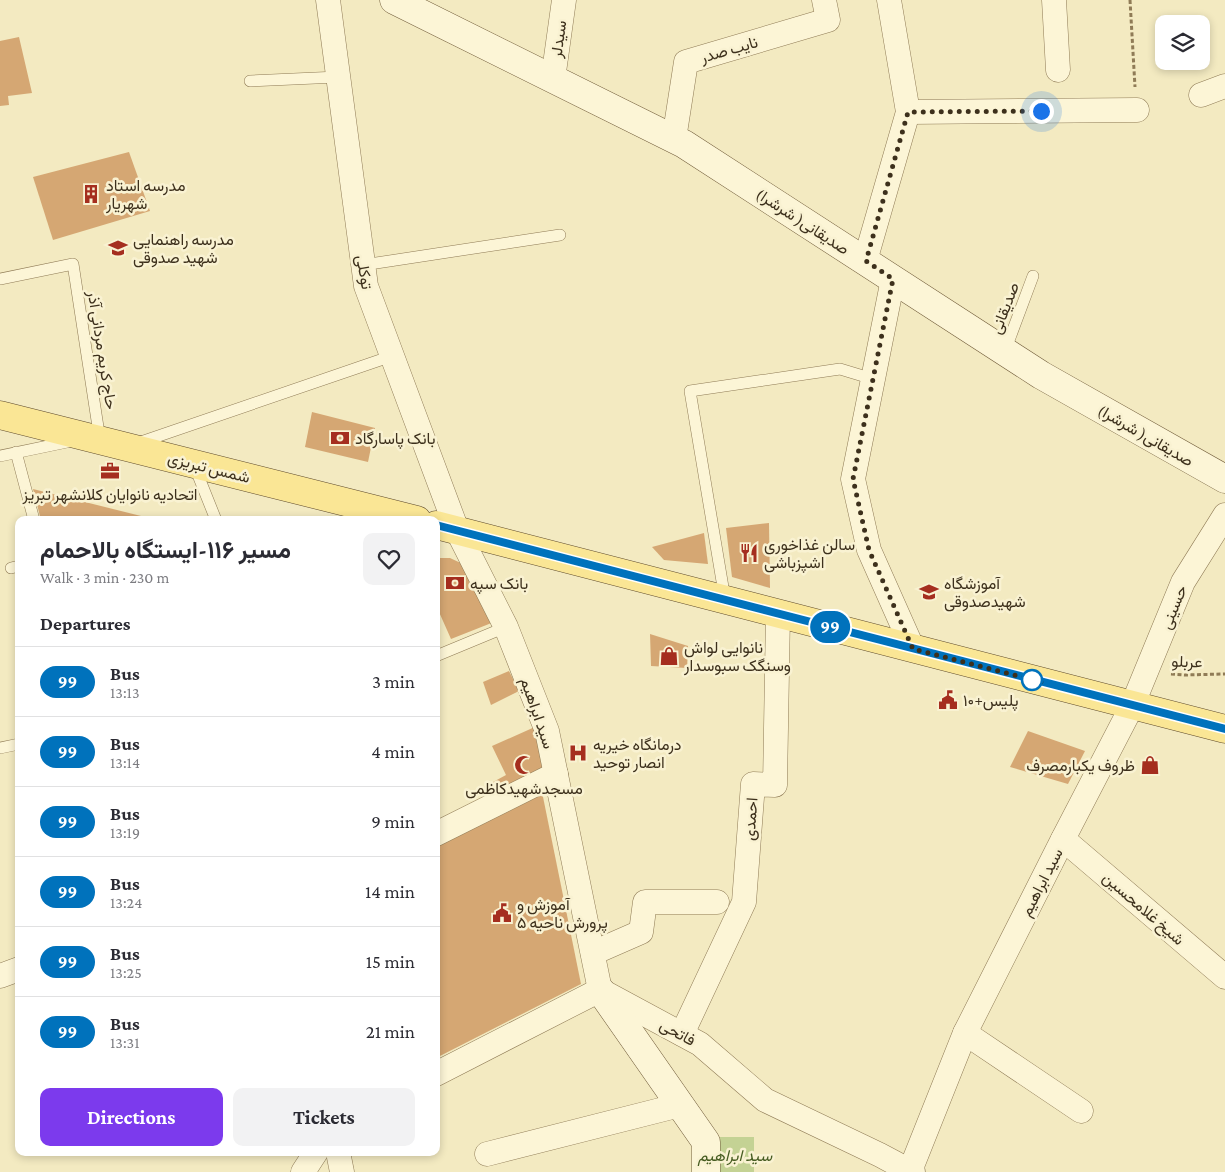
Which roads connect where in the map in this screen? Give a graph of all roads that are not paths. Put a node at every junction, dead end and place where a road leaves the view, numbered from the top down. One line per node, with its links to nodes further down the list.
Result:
1 (328, 0): 8 (street, توکلی)
2 (394, 0): 9 (street, (شرشرا )صدیقانی)
3 (564, 0): 9 (street, سیدلر)
4 (824, 0): 15 (street, نایب صدر)
5 (890, 0): 14 (street)
6 (1054, 0): 7 (street)
7 (1058, 70)
8 (338, 76): 10 (lane); 18 (street, توکلی)
9 (553, 79): 15 (street, (شرشرا )صدیقانی)
10 (250, 81)
11 (1225, 86): 12 (street)
12 (1201, 95)
13 (1137, 110): 14 (street)
14 (908, 112): 17 (street)
15 (674, 139): 17 (street, (شرشرا )صدیقانی)
16 (560, 235): 18 (lane)
17 (866, 261): 21 (street, (شرشرا )صدیقانی)
18 (363, 265): 23 (street, توکلی)
19 (1033, 276): 22 (lane, صدیقانی)
20 (0, 279): 26 (lane, حاج کریم مردانی آذر)
21 (893, 279): 22 (street, (شرشرا )صدیقانی); 24 (street)
22 (1005, 351): 31 (street, (شرشرا )صدیقانی)
23 (392, 356): 27 (lane); 36 (street, توکلی)
24 (873, 379): 37 (lane); 40 (street)
25 (0, 415): 26 (main road, شمس تبریزی)
26 (94, 439): 27 (main road, شمس تبریزی); 28 (lane)
27 (128, 447): 30 (main road, شمس تبریزی)
28 (16, 452): 29 (lane); 33 (lane)
29 (0, 456)
30 (193, 464): 34 (lane); 35 (main road, شمس تبریزی)
31 (1225, 479)
32 (1225, 515): 42 (street, حسینی)
33 (33, 516)
34 (214, 516)
35 (401, 516)
36 (447, 528): 37 (main road); 39 (street, سید ابراهیم)
37 (725, 600): 38 (main road)
38 (778, 614): 40 (main road); 56 (street, احمدی)
39 (506, 627): 41 (lane); 46 (street, سید ابراهیم)
40 (913, 649): 42 (main road)
41 (440, 654)
42 (1132, 706): 43 (main road); 48 (street, سید ابراهیم)
43 (1225, 729)
44 (15, 745): 45 (lane)
45 (0, 748)
46 (556, 774): 47 (street); 50 (street, سید ابراهیم)
47 (440, 832)
48 (1063, 839): 53 (street, شیخ غلامحسین); 55 (street, سید ابراهیم)
49 (716, 902): 50 (street)
50 (593, 953): 54 (street, سید ابراهیم)
51 (15, 970): 52 (street)
52 (0, 976)
53 (1225, 978)
54 (600, 990): 56 (street, فاتحی); 57 (street); 58 (street, سید ابراهیم)
55 (965, 1033): 59 (street); 66 (street, سید ابراهیم)
56 (682, 1034): 66 (street, فاتحی)
57 (440, 1072)
58 (680, 1105): 60 (street); 65 (street, سید ابراهیم)
59 (1081, 1112)
60 (486, 1154)
61 (313, 1156): 63 (street)
62 (339, 1156): 64 (street)
63 (303, 1172)
64 (342, 1172)
65 (706, 1172)
66 (911, 1172)

